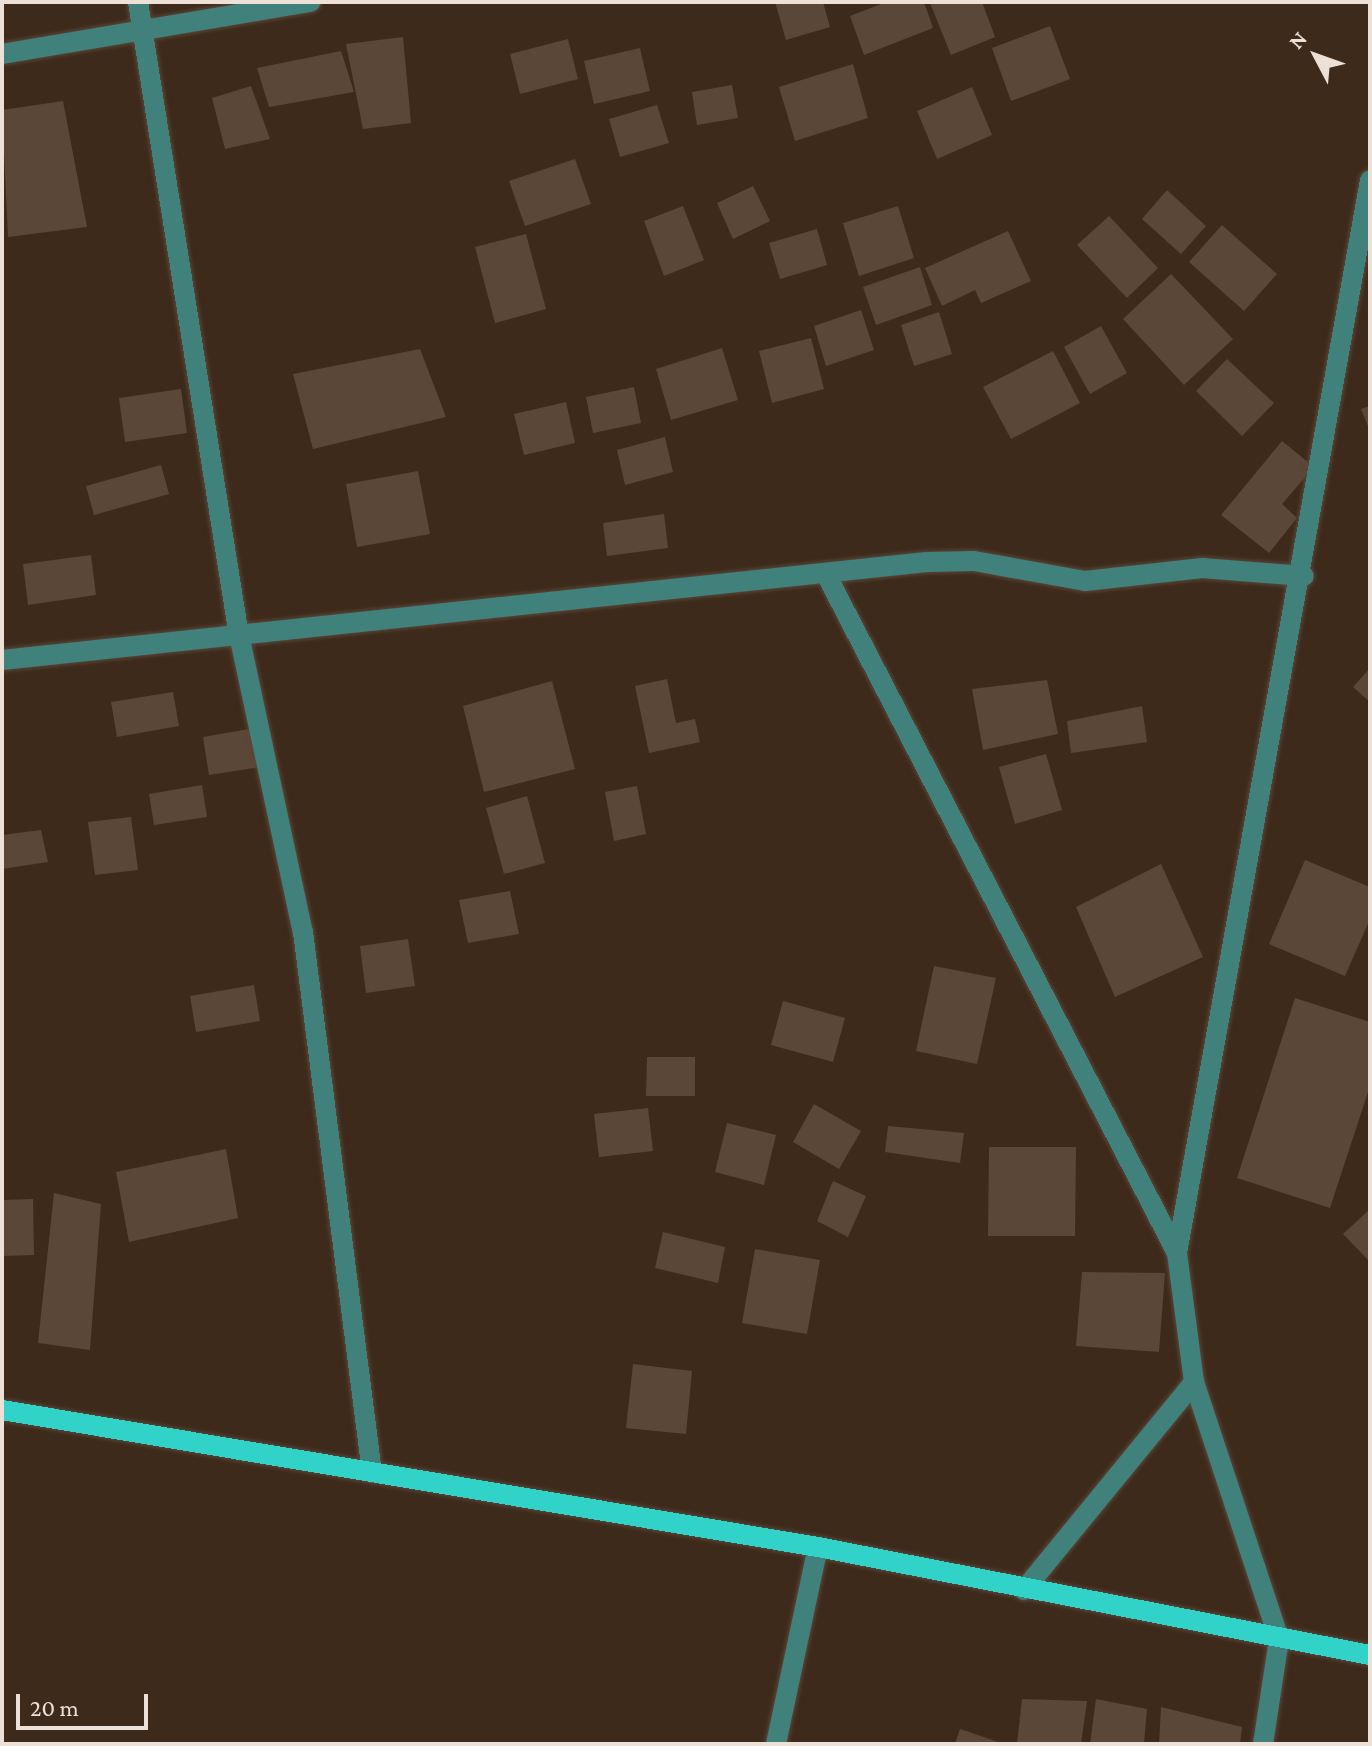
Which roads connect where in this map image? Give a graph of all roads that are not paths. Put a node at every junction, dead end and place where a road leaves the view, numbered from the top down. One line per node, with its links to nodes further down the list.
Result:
1 (138, 2): 3 (street)
2 (311, 2): 3 (street)
3 (144, 31): 4 (street); 8 (street)
4 (2, 54)
5 (1370, 180): 6 (street)
6 (1304, 576): 7 (street); 10 (street)
7 (828, 578): 8 (street); 10 (street)
8 (238, 630): 9 (street); 13 (street)
9 (2, 660)
10 (1177, 1253): 11 (street)
11 (1194, 1382): 15 (street); 16 (street)
12 (2, 1410): 13 (main road)
13 (372, 1473): 14 (main road)
14 (818, 1547): 15 (main road); 18 (street)
15 (1024, 1590): 16 (main road)
16 (1279, 1639): 17 (main road); 19 (street)
17 (1370, 1655)
18 (776, 1744)
19 (1263, 1744)

